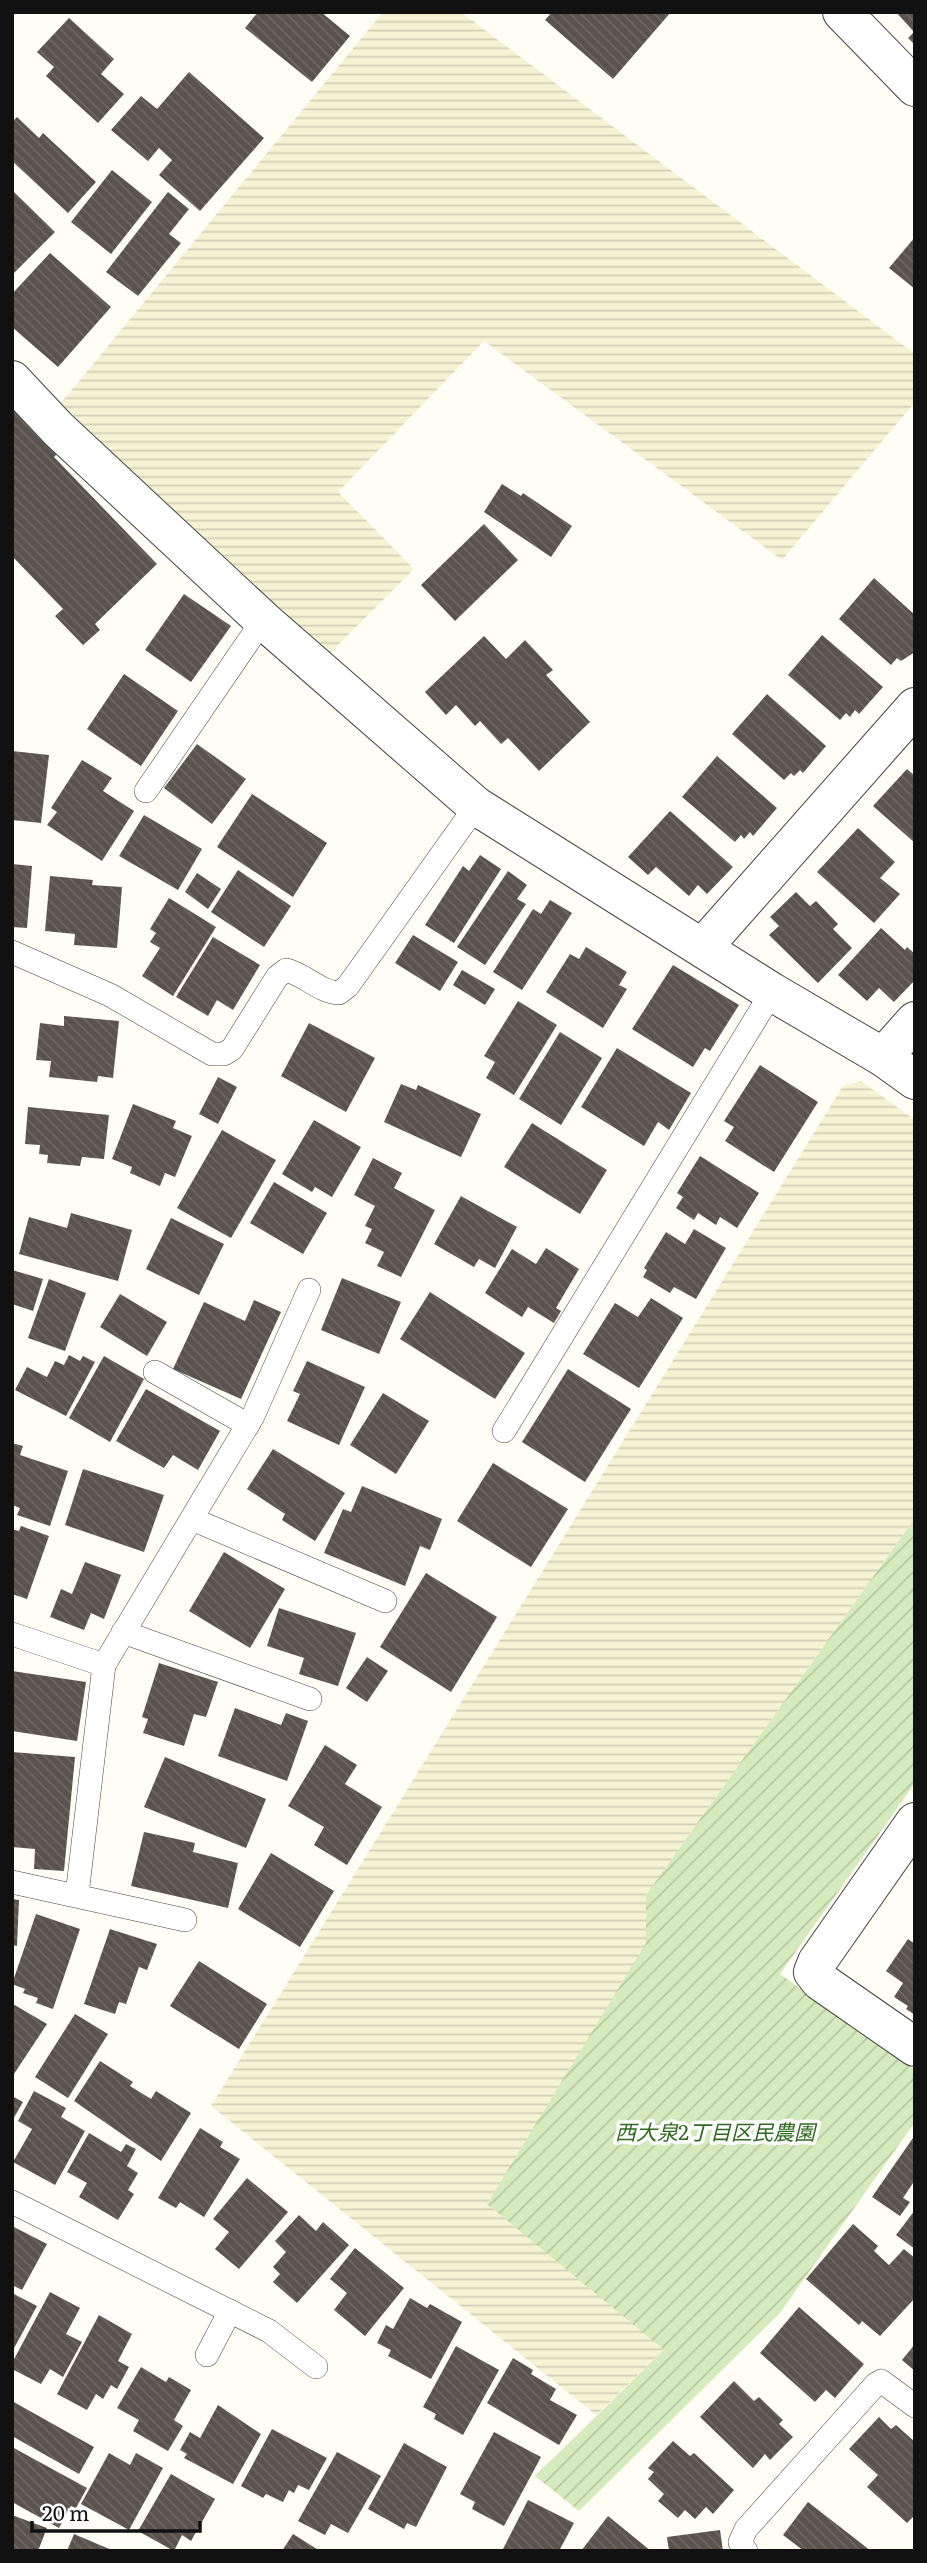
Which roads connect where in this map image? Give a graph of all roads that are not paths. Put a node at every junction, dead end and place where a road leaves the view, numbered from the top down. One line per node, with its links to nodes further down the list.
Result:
1 (842, 12): 2 (street)
2 (915, 87)
3 (12, 380): 4 (street)
4 (263, 620): 6 (lane); 7 (street)
5 (915, 707): 8 (street)
6 (146, 791)
7 (476, 806): 8 (street); 9 (lane)
8 (703, 947): 10 (street)
9 (12, 952)
10 (772, 992): 12 (street); 17 (lane)
11 (915, 1021): 12 (street)
12 (883, 1057): 13 (street)
13 (915, 1080)
14 (309, 1290): 16 (lane)
15 (155, 1372): 16 (lane)
16 (248, 1425): 18 (lane)
17 (504, 1431)
18 (192, 1519): 19 (lane); 20 (lane)
19 (386, 1601)
20 (122, 1632): 22 (lane); 23 (lane)
21 (12, 1634): 22 (lane)
22 (104, 1665): 26 (lane)
23 (310, 1699)
24 (915, 1822): 28 (street)
25 (12, 1882): 26 (lane)
26 (76, 1895): 27 (lane)
27 (185, 1920)
28 (915, 2047)
29 (12, 2202): 30 (lane)
30 (230, 2311): 31 (lane); 32 (lane)
31 (207, 2355)
32 (316, 2367)
33 (915, 2406): 34 (lane)
34 (746, 2551)

